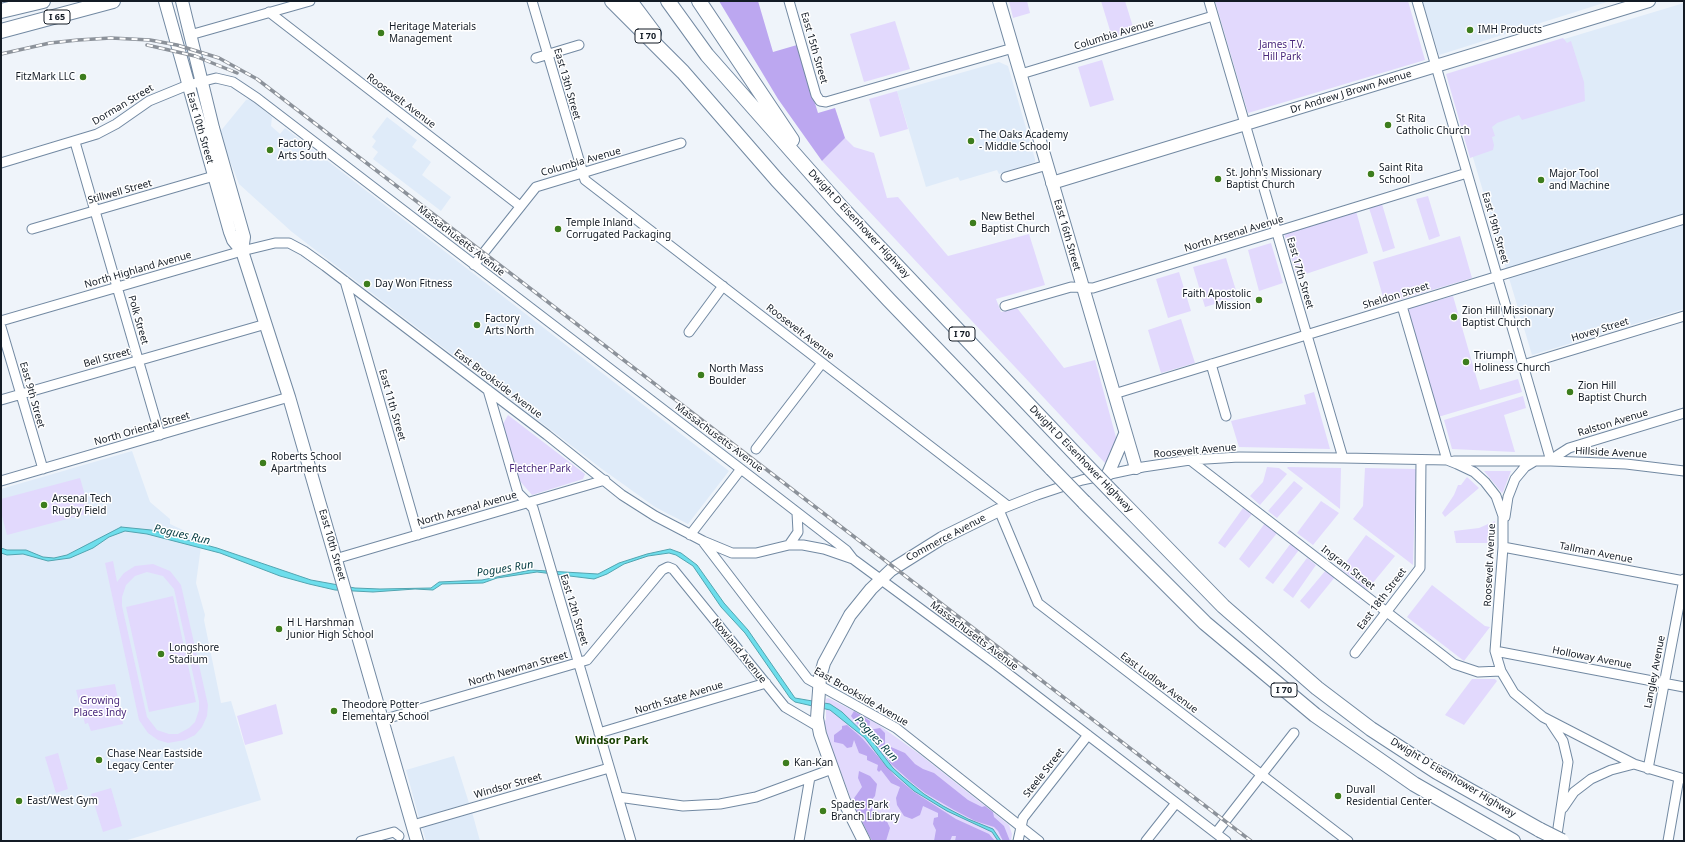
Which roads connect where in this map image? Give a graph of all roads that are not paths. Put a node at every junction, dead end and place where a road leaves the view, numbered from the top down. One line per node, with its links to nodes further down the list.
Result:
1 (43, 1): 17 (highway)
2 (113, 1): 20 (highway, I 65)
3 (165, 1): 30 (main road, East 10th Street)
4 (182, 1): 21 (main road, East 10th Street)
5 (310, 1): 18 (street)
6 (532, 1): 24 (street, East 13th Street)
7 (612, 1): 27 (highway, I 70)
8 (630, 1): 27 (highway)
9 (668, 1): 42 (highway, Dwight D Eisenhower Highway / I 70)
10 (699, 1): 42 (highway)
11 (789, 1): 23 (street, East 15th Street)
12 (999, 1): 23 (main road, East 16th Street)
13 (1209, 1): 19 (street, East 17th Street)
14 (1417, 1): 26 (street, East 19th Street)
15 (1649, 1): 16 (main road, Dr Andrew J Brown Avenue)
16 (1626, 4): 26 (main road, Dr Andrew J Brown Avenue)
17 (1, 11)
18 (269, 12): 21 (street); 41 (street, Roosevelt Avenue)
19 (1213, 16): 28 (street, Columbia Avenue); 31 (street, East 17th Street)
20 (1, 31)
21 (190, 35): 29 (main road, East 10th Street)
22 (579, 46): 24 (street)
23 (1013, 48): 28 (main road, East 16th Street)
24 (547, 55): 25 (street); 36 (street, East 13th Street)
25 (536, 58)
26 (1436, 66): 31 (main road, Dr Andrew J Brown Avenue); 37 (street, East 19th Street)
27 (683, 72): 142 (highway, I 70, bridge)
28 (1021, 74): 35 (main road, East 16th Street)
29 (202, 82): 30 (street, Massachusetts Avenue); 48 (main road, East 10th Street); 49 (street, Massachusetts Avenue)
30 (188, 85): 32 (street, Dorman Street); 38 (main road, East 10th Street)
31 (1245, 124): 40 (main road, Dr Andrew J Brown Avenue); 46 (street, East 17th Street)
32 (75, 142): 34 (street, Dorman Street); 43 (street, Polk Street)
33 (682, 143): 36 (street, Columbia Avenue)
34 (1, 163)
35 (1048, 165): 39 (street); 40 (main road, East 16th Street)
36 (582, 173): 41 (street, Columbia Avenue); 52 (street, Roosevelt Avenue)
37 (1467, 173): 46 (street, North Arsenal Avenue); 50 (street, East 19th Street)
38 (214, 176): 43 (street, Stillwell Street); 48 (main road, East 10th Street)
39 (1006, 177)
40 (1052, 183): 53 (main road, East 16th Street)
41 (520, 206): 49 (street, Columbia Avenue)
42 (842, 208): 144 (highway, Dwight D Eisenhower Highway / I 70, bridge)
43 (95, 211): 45 (street, Stillwell Street); 54 (street, Polk Street)
44 (1684, 218): 50 (street, Sheldon Street)
45 (32, 229)
46 (1276, 232): 53 (street, North Arsenal Avenue); 62 (street, East 17th Street)
47 (281, 242): 48 (street, North Highland Avenue); 51 (street, East Brookside Avenue)
48 (242, 251): 54 (street, North Highland Avenue); 59 (main road, East 10th Street)
49 (474, 265): 85 (street, Massachusetts Avenue)
50 (1497, 276): 56 (street, Sheldon Street); 66 (street, East 19th Street)
51 (345, 282): 67 (street, East Brookside Avenue); 94 (street, East 11th Street)
52 (723, 286): 61 (street); 64 (street, Roosevelt Avenue)
53 (1083, 287): 55 (street, North Arsenal Avenue); 69 (main road, East 16th Street)
54 (118, 288): 58 (street, North Highland Avenue); 63 (street, Polk Street)
55 (1005, 306)
56 (1402, 306): 62 (street, Sheldon Street); 80 (street)
57 (1684, 316): 66 (street, Hovey Street)
58 (1, 321)
59 (266, 324): 63 (street, Bell Street); 70 (main road, East 10th Street)
60 (1, 327): 68 (street, East 9th Street)
61 (689, 332)
62 (1306, 335): 65 (street, Sheldon Street); 77 (street, East 17th Street)
63 (139, 361): 68 (street, Bell Street); 75 (street, Polk Street)
64 (822, 363): 76 (street); 91 (street, Roosevelt Avenue)
65 (1211, 364): 69 (street, Sheldon Street); 73 (street)
66 (1523, 366): 82 (street, East 19th Street)
67 (488, 390): 88 (street, East Brookside Avenue); 90 (street, East 12th Street)
68 (21, 394): 71 (street, Bell Street); 84 (street, East 9th Street)
69 (1114, 394): 74 (main road, East 16th Street)
70 (289, 397): 75 (street, North Oriental Street); 99 (main road, East 10th Street)
71 (1, 400)
72 (1684, 413): 82 (street, Ralston Avenue)
73 (1226, 416)
74 (1125, 434): 83 (main road, East 16th Street); 87 (main road)
75 (160, 435): 84 (street, North Oriental Street)
76 (756, 449)
77 (1343, 458): 78 (street, Roosevelt Avenue); 79 (street, Roosevelt Avenue)
78 (1190, 460): 83 (street, Roosevelt Avenue); 104 (street, Ingram Street)
79 (1421, 460): 80 (street, Roosevelt Avenue); 104 (street, East 18th Street)
80 (1447, 460): 81 (street, Hillside Avenue); 93 (street, Roosevelt Avenue)
81 (1536, 461): 82 (street, Hillside Avenue); 93 (street)
82 (1551, 461): 86 (street, Hillside Avenue)
83 (1136, 468): 87 (street, Commerce Avenue)
84 (43, 469): 89 (street, North Oriental Street)
85 (741, 469): 92 (street, Massachusetts Avenue); 95 (street)
86 (1684, 471)
87 (1108, 474): 91 (street, Commerce Avenue)
88 (605, 480): 90 (street, North Arsenal Avenue); 95 (street, East Brookside Avenue)
89 (1, 481)
90 (528, 502): 94 (street, North Arsenal Avenue); 107 (street, East 12th Street)
91 (1004, 508): 102 (main road, Commerce Avenue); 123 (street, East Ludlow Avenue)
92 (798, 513): 97 (street); 100 (street, Massachusetts Avenue)
93 (1504, 525): 98 (street, Roosevelt Avenue)
94 (418, 535): 99 (street, North Arsenal Avenue)
95 (690, 535): 96 (street, East Brookside Avenue)
96 (703, 542): 97 (street, East Brookside Avenue); 111 (street, East Brookside Avenue)
97 (789, 546): 100 (street, East Brookside Avenue)
98 (1503, 547): 103 (street, Tallman Avenue); 105 (street, Roosevelt Avenue)
99 (335, 559): 113 (main road, East 10th Street)
100 (852, 560): 102 (street, Massachusetts Avenue)
101 (668, 567): 107 (street, North Newman Street); 109 (street, Nowland Avenue)
102 (880, 580): 111 (main road, Commerce Avenue); 118 (street, Massachusetts Avenue)
103 (1684, 580): 110 (street, Langley Avenue)
104 (1386, 612): 106 (street, East 18th Street); 108 (street, Ingram Street)
105 (1495, 651): 108 (street, Roosevelt Avenue); 110 (street, Holloway Avenue)
106 (1355, 653)
107 (578, 662): 113 (street, North Newman Street); 116 (street, East 12th Street)
108 (1501, 670): 114 (street, Roosevelt Avenue)
109 (766, 683): 115 (street, Nowland Avenue); 116 (street, North State Avenue)
110 (1664, 683): 112 (street, Holloway Avenue); 121 (street, Langley Avenue)
111 (819, 685): 115 (main road); 129 (street, East Brookside Avenue)
112 (1684, 687)
113 (382, 720): 130 (main road, East 10th Street)
114 (1549, 720): 119 (street, Roosevelt Avenue); 128 (street)
115 (818, 723): 122 (main road)
116 (598, 733): 120 (street, East 12th Street)
117 (1294, 733): 123 (street)
118 (1088, 735): 127 (street, Massachusetts Avenue); 129 (street, Steele Street)
119 (1634, 764): 121 (street, Roosevelt Avenue); 128 (street)
120 (609, 768): 126 (street, East 12th Street); 130 (street, Windsor Street)
121 (1648, 768): 125 (street, Roosevelt Avenue)
122 (832, 769): 124 (street); 136 (main road)
123 (1261, 774): 131 (street); 141 (street, East Ludlow Avenue)
124 (810, 777): 126 (street); 135 (street)
125 (1682, 779): 145 (street)
126 (618, 797): 134 (street, East 12th Street)
127 (1176, 803): 131 (street, Massachusetts Avenue); 139 (street)
128 (1561, 811): 143 (street)
129 (1021, 826): 137 (street, Steele Street); 138 (street, East Brookside Avenue)
130 (415, 832): 132 (street, Windsor Street)
131 (1216, 833): 140 (street, Massachusetts Avenue)
132 (399, 838): 133 (street, Windsor Street)
133 (361, 841)
134 (631, 841)
135 (799, 841)
136 (864, 841)
137 (1018, 841)
138 (1039, 841)
139 (1146, 841)
140 (1226, 841)
141 (1348, 841)
142 (1513, 841)
143 (1556, 841)
144 (1562, 841)
145 (1668, 841)

